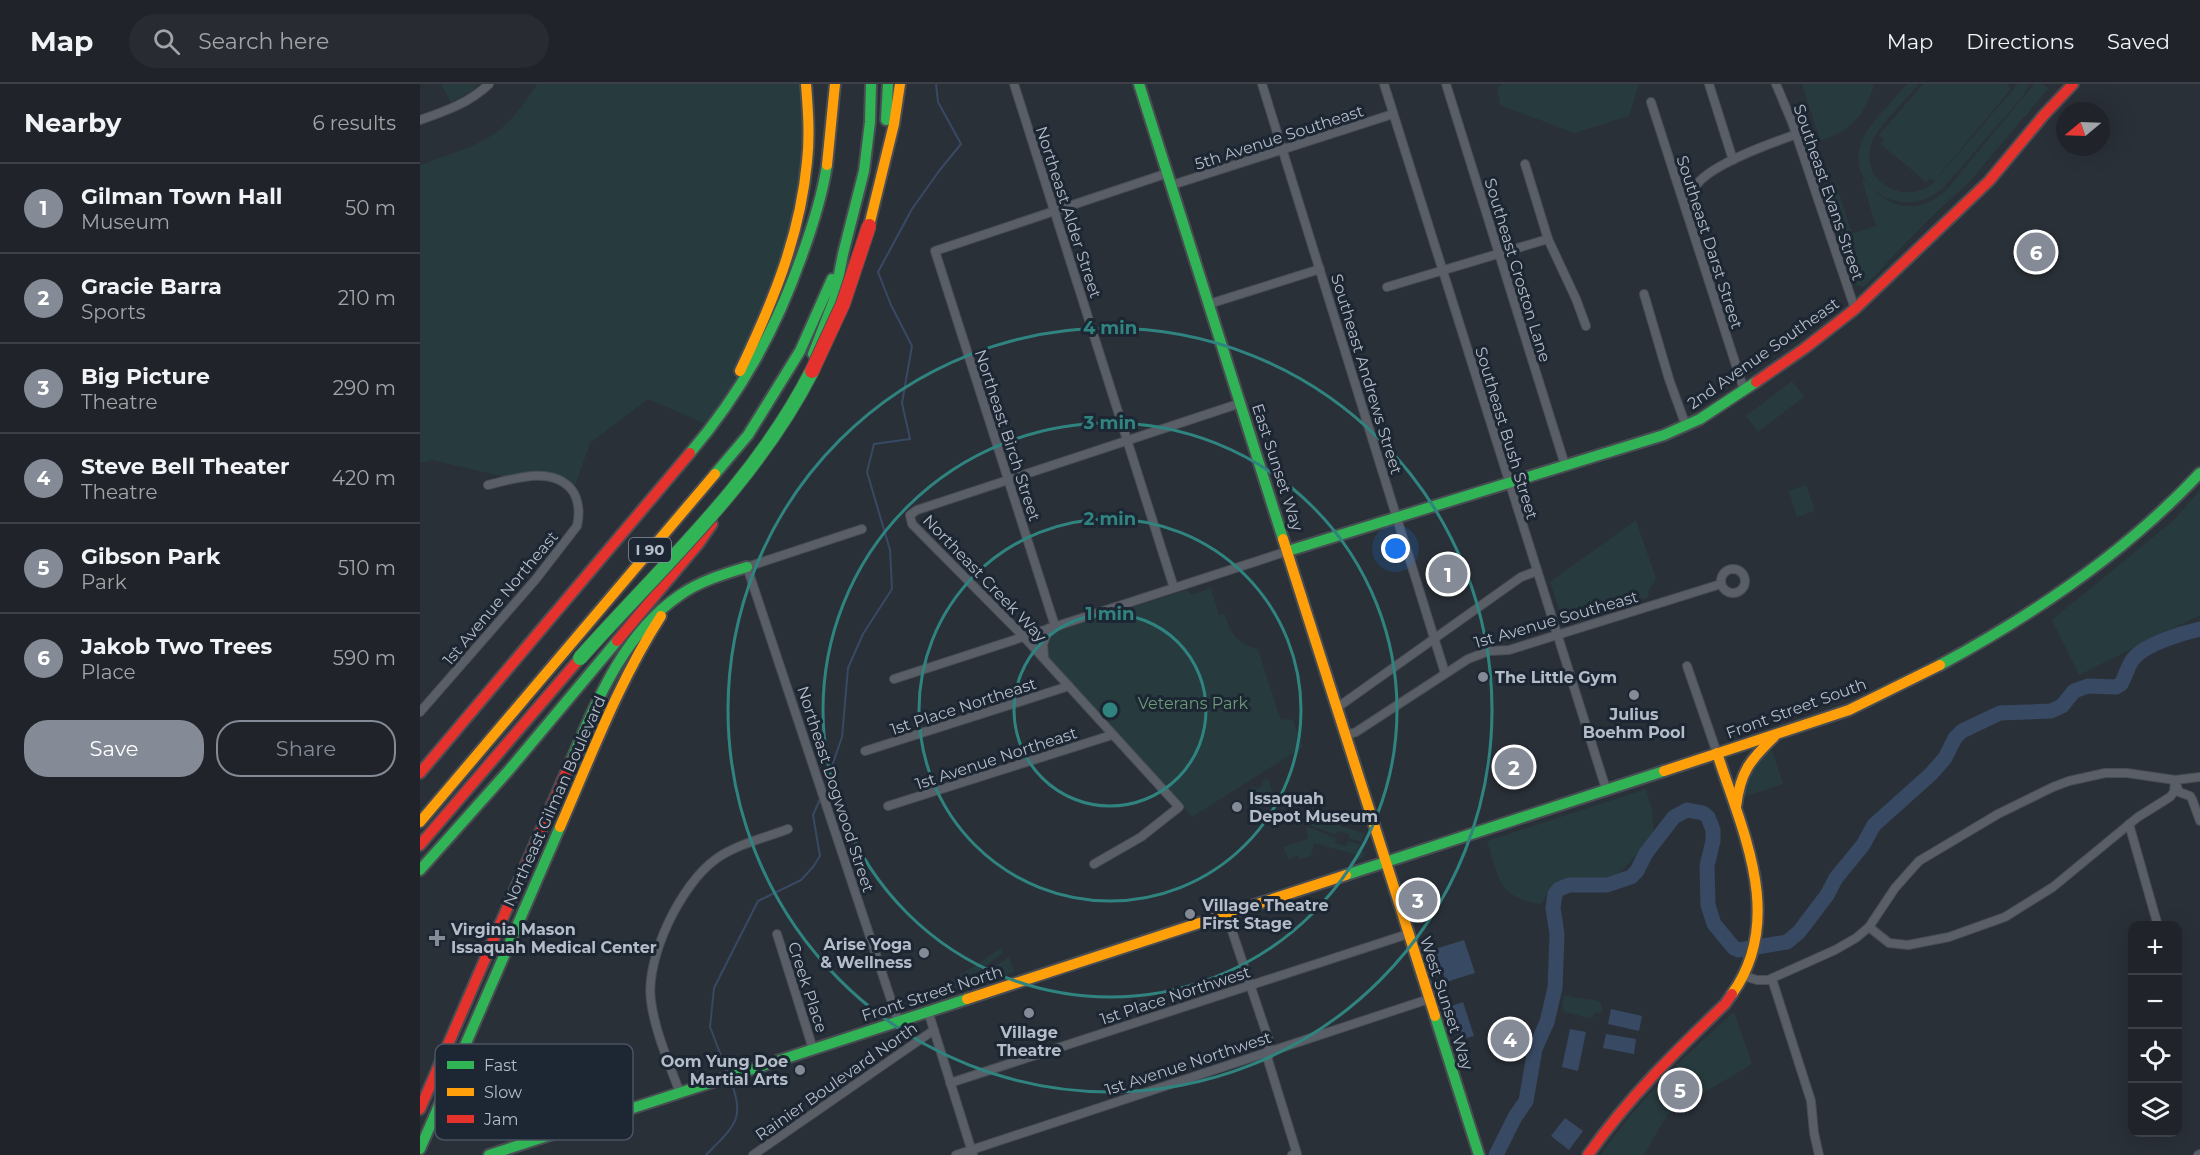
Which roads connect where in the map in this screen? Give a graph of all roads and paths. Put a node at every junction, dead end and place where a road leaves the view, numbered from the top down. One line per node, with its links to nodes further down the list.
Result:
1 (489, 84): 18 (street)
2 (799, 84): 33 (main road)
3 (806, 84): 33 (main road)
4 (835, 84): 42 (main road, I 90)
5 (872, 84): 29 (main road, I 90)
6 (888, 84): 22 (main road)
7 (900, 84): 22 (main road)
8 (1014, 84): 25 (street, Northeast Alder Street)
9 (1139, 84): 24 (main road, East Sunset Way)
10 (1262, 84): 20 (street, Southeast Andrews Street)
11 (1384, 84): 17 (street, Southeast Bush Street)
12 (1446, 84): 30 (street, Southeast Croston Lane)
13 (1709, 84): 21 (street)
14 (1776, 84): 19 (street, Southeast Evans Street)
15 (2073, 84): 37 (main road, 2nd Avenue Southeast)
16 (1651, 102): 26 (street, Southeast Darst Street)
17 (1393, 114): 20 (street, 5th Avenue Southeast); 32 (street, Southeast Bush Street)
18 (420, 120)
19 (1797, 134): 21 (street); 37 (street, Southeast Evans Street)
20 (1283, 150): 24 (street, 5th Avenue Southeast); 31 (street, Southeast Andrews Street)
21 (1733, 160): 26 (street)
22 (883, 162): 85 (main road, bridge)
23 (1525, 164): 27 (street)
24 (1170, 179): 25 (street, 5th Avenue Southeast); 36 (main road, East Sunset Way)
25 (1053, 212): 28 (street, 5th Avenue Southeast); 43 (street, Northeast Alder Street)
26 (1689, 219): 39 (street, Southeast Darst Street)
27 (1548, 239): 30 (street); 38 (street)
28 (935, 251): 46 (street, Northeast Birch Street)
29 (843, 254): 82 (main road, I 90); 88 (main road)
30 (1498, 254): 32 (street); 44 (street, Southeast Croston Lane)
31 (1320, 269): 36 (street); 49 (street, Southeast Andrews Street)
32 (1442, 272): 34 (street); 47 (street, Southeast Bush Street)
33 (781, 273): 42 (main road)
34 (1387, 287)
35 (1644, 294): 41 (street)
36 (1209, 304): 40 (main road, East Sunset Way)
37 (1855, 309): 39 (main road, 2nd Avenue Southeast)
38 (1586, 326)
39 (1744, 390): 41 (main road, 2nd Avenue Southeast)
40 (1240, 403): 43 (street); 51 (main road, East Sunset Way)
41 (1686, 426): 44 (main road, 2nd Avenue Southeast)
42 (712, 427): 75 (main road, I 90)
43 (1127, 441): 46 (street); 55 (street, Northeast Alder Street)
44 (1565, 465): 47 (main road, 2nd Avenue Southeast)
45 (2200, 473): 70 (main road, Front Street South)
46 (1008, 480): 57 (street, Northeast Birch Street); 59 (street, Northeast Creek Way)
47 (1509, 483): 49 (main road, 2nd Avenue Southeast); 53 (street, Southeast Bush Street)
48 (488, 485): 68 (street, 1st Avenue Northeast)
49 (1398, 517): 51 (main road, 2nd Avenue Southeast); 60 (street, Southeast Andrews Street)
50 (862, 529): 52 (street)
51 (1288, 551): 55 (street); 66 (main road, East Sunset Way)
52 (747, 567): 56 (main road, Northeast Gilman Boulevard); 101 (street, Northeast Dogwood Street)
53 (1537, 572): 58 (street, Southeast Bush Street); 60 (street)
54 (1721, 585): 58 (street, 1st Avenue Southeast)
55 (1174, 588): 57 (street)
56 (670, 604): 67 (main road, Northeast Gilman Boulevard); 69 (main road, Northeast Gilman Boulevard)
57 (1052, 628): 59 (street); 61 (street, Northeast Creek Way)
58 (1557, 635): 63 (street, 1st Avenue Southeast); 78 (street, Southeast Bush Street)
59 (1024, 637): 61 (street, Northeast Creek Way); 64 (street)
60 (1436, 639): 63 (street, Southeast Andrews Street); 66 (street)
61 (1044, 658): 65 (street, Northeast Creek Way)
62 (1687, 666): 74 (street)
63 (1445, 673): 72 (street, 1st Avenue Southeast)
64 (894, 679)
65 (1069, 686): 71 (street, Northeast Creek Way); 73 (street, 1st Place Northeast)
66 (1338, 707): 72 (main road, East Sunset Way)
67 (593, 711): 69 (main road); 94 (main road, Northeast Gilman Boulevard)
68 (420, 712)
69 (608, 716): 95 (main road, Northeast Gilman Boulevard)
70 (1777, 734): 74 (main road, Front Street South); 80 (main road)
71 (1112, 735): 79 (street, 1st Avenue Northeast); 87 (street, Northeast Creek Way)
72 (1347, 735): 86 (main road, East Sunset Way)
73 (865, 751)
74 (1717, 753): 78 (main road, Front Street South); 80 (main road)
75 (420, 773)
76 (2200, 777): 77 (street)
77 (2175, 780): 81 (street); 83 (street); 91 (street)
78 (1606, 789): 86 (main road, Front Street South)
79 (888, 806)
80 (1736, 813): 96 (main road)
81 (2200, 821)
82 (420, 822)
83 (2129, 824): 90 (street); 91 (street)
84 (788, 829): 109 (street)
85 (420, 845)
86 (1385, 861): 89 (main road, Front Street North); 93 (main road, West Sunset Way)
87 (1094, 864)
88 (420, 870)
89 (1226, 913): 98 (street); 100 (main road, Front Street North)
90 (2157, 921)
91 (1869, 927): 97 (street)
92 (777, 934): 105 (street, Creek Place)
93 (1408, 934): 98 (street, 1st Place Northwest); 99 (main road, West Sunset Way)
94 (493, 942): 95 (main road); 103 (main road, Northeast Gilman Boulevard)
95 (508, 948): 104 (main road, Northeast Gilman Boulevard)
96 (1744, 976): 97 (street); 121 (main road)
97 (1772, 979): 122 (street)
98 (1250, 984): 106 (street); 108 (street, 1st Place Northwest)
99 (1429, 999): 106 (street, 1st Avenue Northwest); 115 (main road, West Sunset Way)
100 (928, 1011): 101 (main road, Front Street North); 102 (street)
101 (898, 1021): 105 (main road, Front Street North)
102 (934, 1030): 108 (street); 119 (street, Rainier Boulevard North)
103 (448, 1044)
104 (468, 1044)
105 (813, 1049): 109 (main road, Front Street North)
106 (1268, 1050): 116 (street, 1st Avenue Northwest); 117 (street)
107 (435, 1075): 111 (main road, Northeast Gilman Boulevard)
108 (950, 1083): 116 (street)
109 (680, 1093): 110 (main road, Front Street North)
110 (633, 1108)
111 (420, 1109)
112 (435, 1123): 114 (main road, Northeast Gilman Boulevard)
113 (535, 1140): 118 (main road, Front Street North)
114 (424, 1149)
115 (1478, 1151)
116 (972, 1152): 120 (street, 1st Avenue Northwest)
117 (1294, 1154)
118 (489, 1155)
119 (753, 1155)
120 (956, 1155)
121 (1588, 1155)
122 (1819, 1155)

